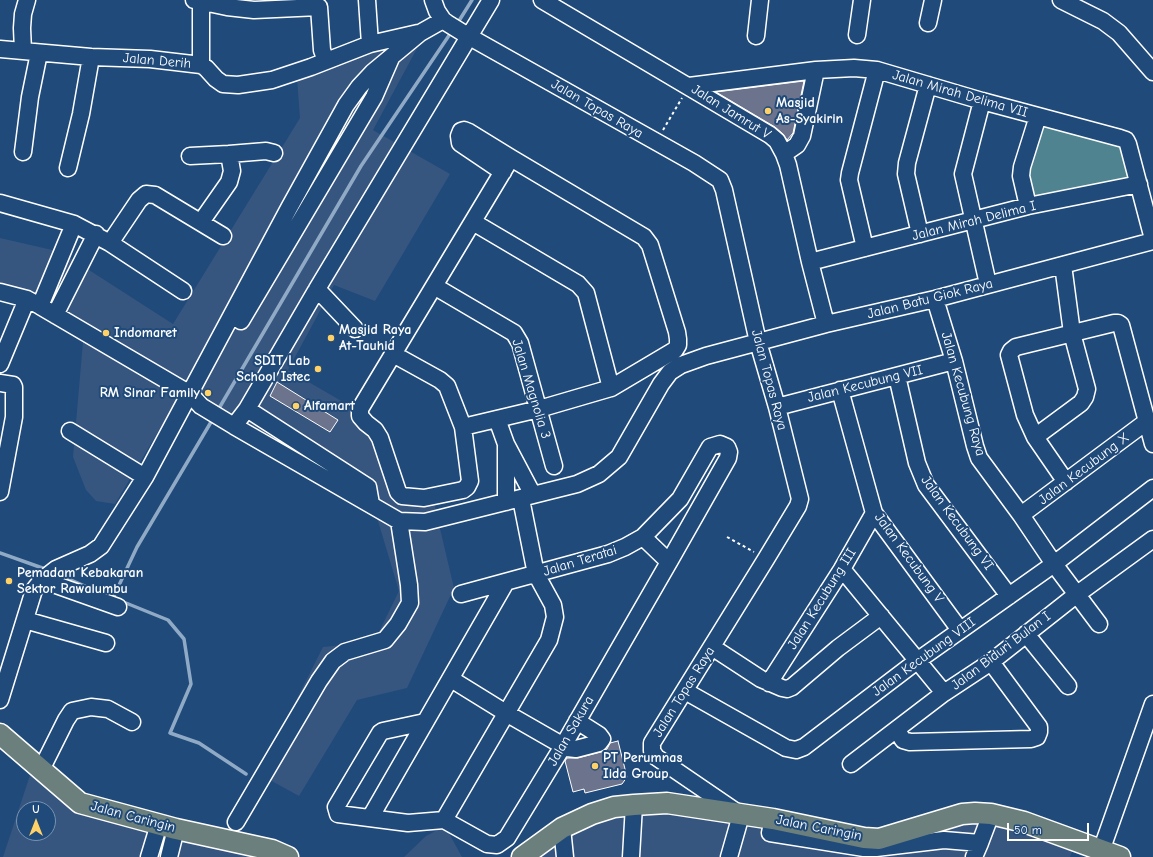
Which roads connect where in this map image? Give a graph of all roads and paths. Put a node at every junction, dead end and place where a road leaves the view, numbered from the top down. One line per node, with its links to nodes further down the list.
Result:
1 (27, 0): 20 (street)
2 (367, 0): 18 (street)
3 (433, 0): 12 (street)
4 (491, 0): 15 (street)
5 (542, 0): 11 (street, Jalan Jamrut V)
6 (760, 0): 17 (street)
7 (862, 0): 16 (street)
8 (933, 0): 13 (street)
9 (1061, 0): 26 (street)
10 (199, 1): 22 (street); 23 (street)
11 (565, 5): 28 (street, Jalan Jamrut V)
12 (445, 21): 14 (street); 15 (street, Jalan Topas Raya)
13 (928, 23)
14 (420, 33): 18 (street, Jalan Derih); 74 (street)
15 (465, 34): 31 (street, Jalan Topas Raya); 57 (street)
16 (857, 35)
17 (756, 36)
18 (370, 44): 22 (street, Jalan Derih)
19 (0, 49): 20 (street, Jalan Derih)
20 (31, 52): 21 (street, Jalan Derih); 32 (street)
21 (91, 57): 23 (street, Jalan Derih); 38 (street)
22 (326, 61): 23 (street, Jalan Derih)
23 (201, 65)
24 (816, 70): 25 (street, Jalan Mirah Delima VII); 28 (street, Jalan Mirah Delima VII); 35 (street)
25 (877, 70): 27 (street, Jalan Mirah Delima VII); 52 (street)
26 (1153, 72)
27 (928, 85): 29 (street, Jalan Mirah Delima VII); 48 (street)
28 (689, 86): 31 (path); 35 (street, Jalan Jamrut V)
29 (982, 101): 30 (street, Jalan Mirah Delima VII); 43 (street)
30 (1038, 116): 40 (street, Jalan Mirah Delima VII); 42 (street)
31 (656, 142): 66 (street, Jalan Topas Raya)
32 (23, 152)
33 (274, 153): 34 (street)
34 (229, 154): 36 (street); 44 (street)
35 (784, 154): 53 (street, Jalan Jamrut V)
36 (190, 156)
37 (511, 158): 39 (street); 39 (street); 72 (street)
38 (68, 168)
39 (503, 172): 45 (street)
40 (1139, 184): 42 (street, Jalan Mirah Delima I); 50 (street, Jalan Mirah Delima VII)
41 (0, 202): 46 (street)
42 (1028, 206): 43 (street, Jalan Mirah Delima I)
43 (973, 221): 48 (street, Jalan Mirah Delima I); 55 (street)
44 (201, 222): 49 (street); 51 (street)
45 (473, 222): 56 (street); 72 (street)
46 (74, 224): 47 (street); 61 (street)
47 (96, 234): 51 (street); 62 (street)
48 (920, 234): 52 (street, Jalan Mirah Delima I)
49 (223, 236)
50 (1153, 240): 54 (street, Jalan Batu Giok Raya)
51 (110, 243): 58 (street)
52 (864, 248): 53 (street, Jalan Mirah Delima I)
53 (810, 262): 63 (street, Jalan Jamrut V)
54 (1063, 265): 55 (street, Jalan Batu Giok Raya); 65 (street)
55 (988, 284): 60 (street, Jalan Batu Giok Raya)
56 (434, 286): 67 (street); 77 (street, Jalan Magnolia 3)
57 (317, 289): 64 (street); 76 (street)
58 (183, 291)
59 (0, 292): 61 (street)
60 (935, 299): 63 (street, Jalan Batu Giok Raya); 68 (street, Jalan Kecubung Raya)
61 (34, 303): 62 (street); 69 (street)
62 (55, 315): 74 (street)
63 (826, 324): 66 (street, Jalan Batu Giok Raya)
64 (355, 329)
65 (1072, 333): 79 (street); 83 (street); 83 (street)
66 (758, 342): 75 (street, Jalan Topas Raya); 93 (street, Jalan Batu Giok Raya)
67 (393, 354): 81 (street); 81 (street)
68 (954, 361): 70 (street, Jalan Kecubung VII); 96 (street, Jalan Kecubung Raya)
69 (0, 364)
70 (898, 376): 73 (street, Jalan Kecubung VII); 110 (street, Jalan Kecubung VI)
71 (0, 383): 87 (street)
72 (611, 388): 77 (street)
73 (840, 390): 75 (street, Jalan Kecubung VII); 95 (street, Jalan Kecubung V)
74 (195, 400): 80 (street); 89 (street)
75 (777, 407): 101 (street, Jalan Topas Raya)
76 (247, 409): 80 (street); 94 (street)
77 (539, 409): 78 (street); 88 (street, Jalan Magnolia 3)
78 (497, 419): 81 (street); 84 (street)
79 (1146, 422): 86 (street); 90 (street, Jalan Kecubung X)
80 (231, 424): 94 (street)
81 (463, 427)
82 (70, 432): 89 (street)
83 (1035, 437): 90 (street)
84 (506, 444): 93 (street); 93 (street)
85 (720, 444): 98 (street, Jalan Teratai); 102 (street, Jalan Sakura)
86 (1153, 444)
87 (4, 448): 92 (street)
88 (554, 466)
89 (145, 477): 105 (street)
90 (1066, 482): 96 (street, Jalan Kecubung X)
91 (1153, 488): 103 (street, Jalan Kecubung VIII)
92 (0, 492)
93 (520, 499): 97 (street); 106 (street)
94 (371, 504): 97 (street)
95 (874, 513): 104 (street, Jalan Kecubung III); 115 (street, Jalan Kecubung V)
96 (1021, 515): 103 (street, Jalan Kecubung Raya)
97 (400, 521): 144 (street)
98 (643, 537): 102 (street); 106 (street, Jalan Teratai)
99 (727, 537): 101 (path)
100 (1153, 539): 109 (street, Jalan Biduri Bulan I)
101 (766, 559): 118 (street, Jalan Topas Raya)
102 (670, 562): 129 (street, Jalan Sakura)
103 (1054, 564): 109 (street, Jalan Kecubung Raya); 110 (street, Jalan Kecubung VIII)
104 (842, 569): 112 (street); 122 (street, Jalan Kecubung III)
105 (49, 574): 111 (street); 113 (street)
106 (536, 574): 107 (street, Jalan Teratai); 128 (street)
107 (506, 582): 108 (street, Jalan Teratai); 121 (street)
108 (461, 594)
109 (1076, 595): 114 (street, Jalan Kecubung Raya); 116 (street, Jalan Biduri Bulan I)
110 (1010, 596): 115 (street, Jalan Kecubung VIII)
111 (118, 606)
112 (881, 616): 119 (street); 122 (street)
113 (25, 620): 117 (street); 126 (street)
114 (1099, 624)
115 (960, 630): 119 (street, Jalan Kecubung VIII)
116 (1026, 634): 120 (street, Jalan Biduri Bulan I); 123 (street)
117 (106, 643)
118 (712, 646): 122 (street); 124 (street, Jalan Topas Raya)
119 (917, 661): 124 (street, Jalan Kecubung VIII); 125 (street)
120 (991, 662): 125 (street, Jalan Biduri Bulan I); 132 (street)
121 (451, 679): 128 (street); 131 (street)
122 (769, 683)
123 (1068, 686)
124 (685, 691): 139 (street, Jalan Topas Raya)
125 (944, 693): 132 (street, Jalan Biduri Bulan I)
126 (0, 700)
127 (1153, 704): 134 (street)
128 (506, 713): 135 (street); 143 (street)
129 (577, 721): 135 (street, Jalan Sakura); 135 (street)
130 (132, 722): 137 (street)
131 (425, 722): 141 (street); 141 (street)
132 (897, 730): 136 (street, Jalan Biduri Bulan I)
133 (0, 734): 137 (main road, Jalan Caringin)
134 (1147, 743): 148 (street)
135 (563, 746): 143 (street, Jalan Sakura)
136 (851, 764)
137 (41, 770): 145 (main road, Jalan Caringin)
138 (634, 805): 139 (main road, Jalan Caringin); 146 (main road, Jalan Caringin); 154 (street)
139 (742, 814): 142 (main road, Jalan Caringin); 155 (street)
140 (991, 814): 142 (main road, Jalan Caringin); 147 (street); 148 (main road, Jalan Caringin)
141 (370, 818): 143 (street)
142 (773, 819): 147 (street)
143 (444, 820)
144 (236, 822)
145 (167, 826): 149 (street); 150 (street); 151 (main road, Jalan Caringin)
146 (562, 828): 152 (main road, Jalan Caringin); 153 (street)
147 (977, 850)
148 (1101, 851): 156 (main road, Jalan Caringin)
149 (149, 857)
150 (169, 857)
151 (288, 857)
152 (522, 857)
153 (565, 857)
154 (631, 857)
155 (729, 857)
156 (1120, 857)

